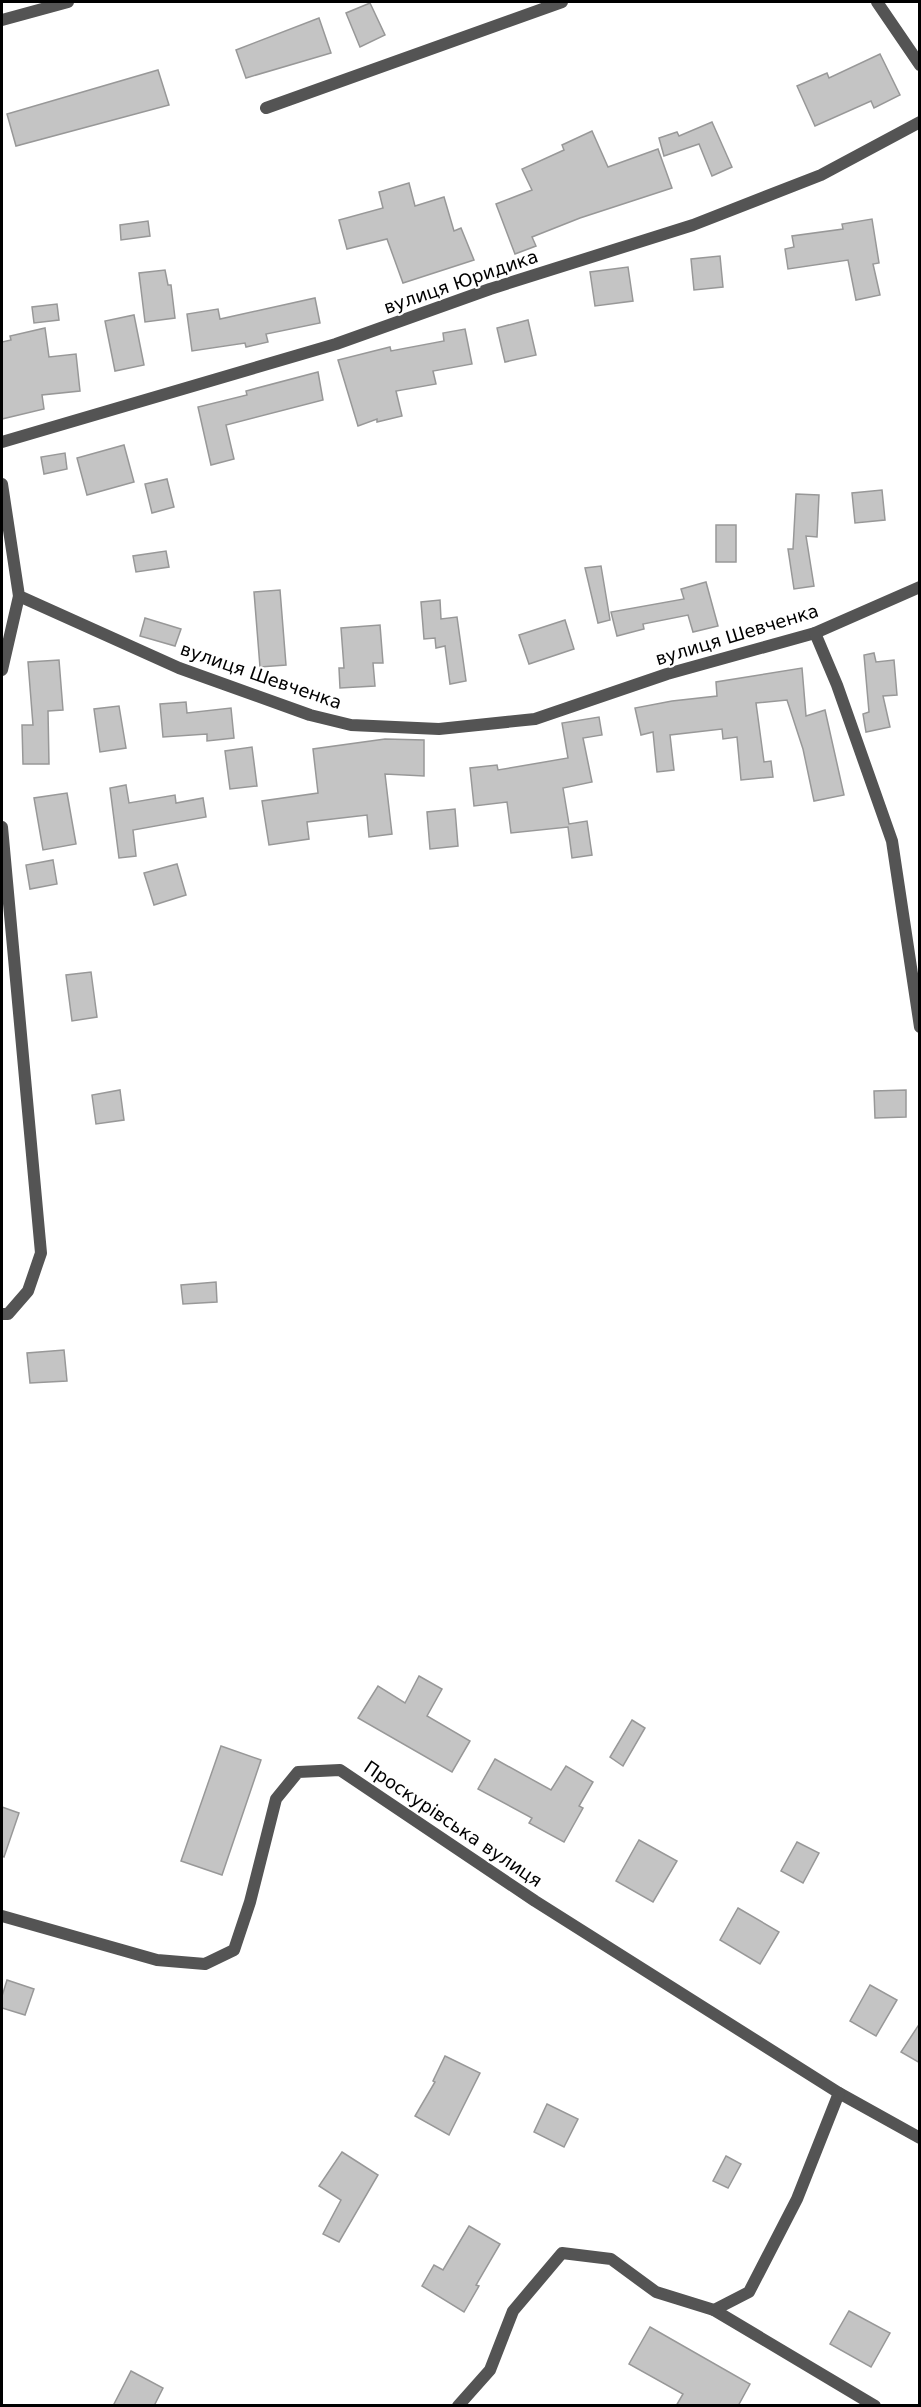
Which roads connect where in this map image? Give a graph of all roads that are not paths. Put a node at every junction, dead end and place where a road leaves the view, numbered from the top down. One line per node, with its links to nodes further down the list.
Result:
1 (68, 2): 4 (street)
2 (562, 2): 6 (street)
3 (877, 2): 5 (street)
4 (2, 20)
5 (920, 65)
6 (266, 108)
7 (920, 122): 8 (street, вулиця Юридика)
8 (2, 442)
9 (2, 484): 11 (street)
10 (920, 587): 12 (street, вулиця Шевченка)
11 (19, 596): 12 (street, вулиця Шевченка); 13 (street)
12 (816, 633): 15 (street)
13 (2, 670)
14 (2, 827): 16 (street)
15 (920, 1027)
16 (2, 1314)
17 (2, 1916): 18 (street, Проскурівська вулиця)
18 (839, 2092): 19 (street, Проскурівська вулиця); 20 (street)
19 (920, 2138)
20 (714, 2310): 21 (street); 22 (street)
21 (458, 2406)
22 (874, 2406)

